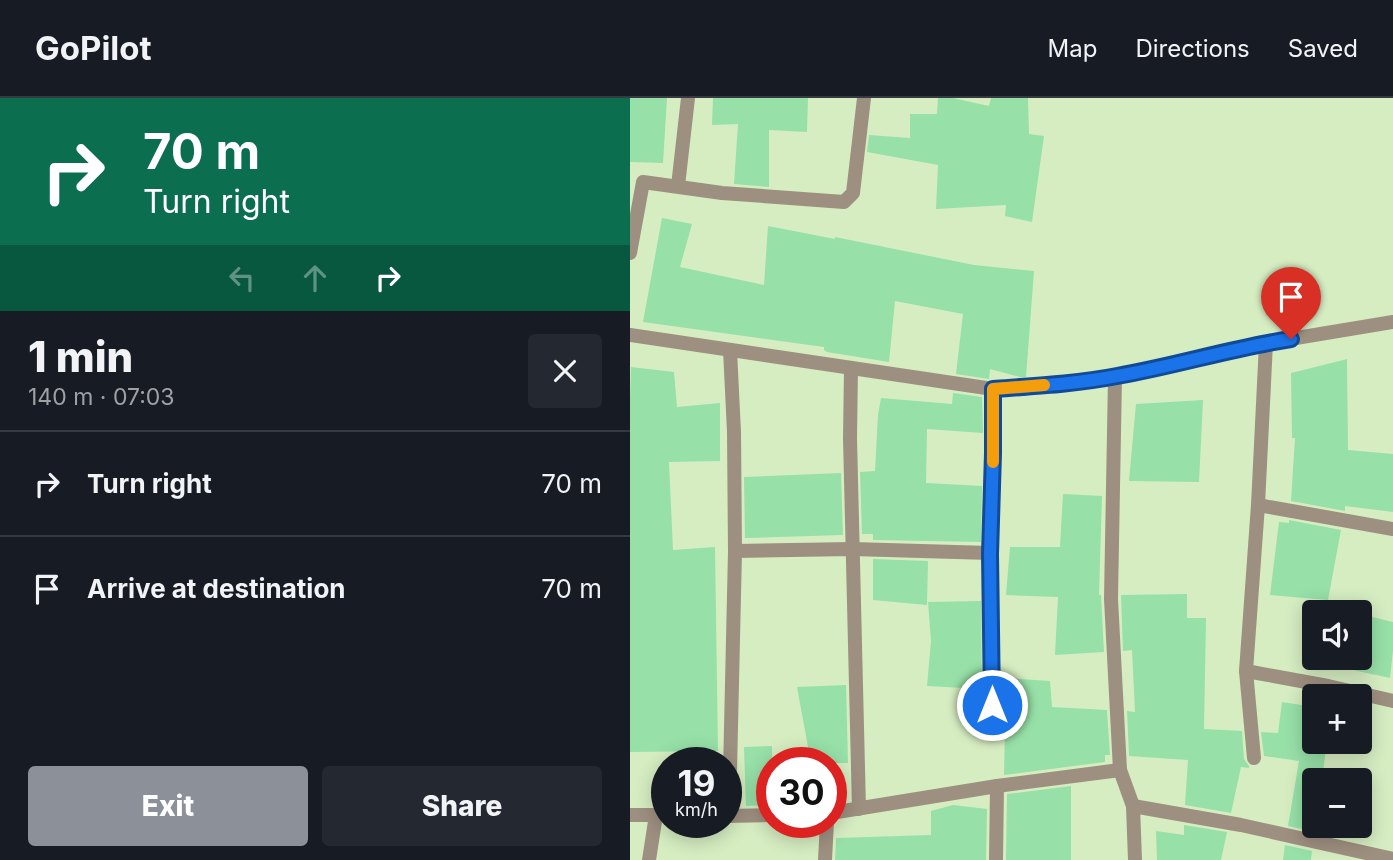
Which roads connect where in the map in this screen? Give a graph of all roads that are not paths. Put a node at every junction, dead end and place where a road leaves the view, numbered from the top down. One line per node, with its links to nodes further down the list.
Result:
1 (688, 98): 4 (street)
2 (864, 98): 4 (street)
3 (637, 182): 4 (street); 5 (street)
4 (678, 186)
5 (630, 253)
6 (1393, 322): 8 (street)
7 (630, 335): 9 (street)
8 (1266, 343): 11 (street); 13 (street)
9 (730, 350): 10 (street); 16 (street)
10 (851, 368): 12 (street); 15 (street)
11 (1115, 377): 12 (street); 23 (street)
12 (993, 389): 17 (street)
13 (1258, 505): 14 (street); 18 (street)
14 (1393, 529)
15 (852, 549): 16 (street); 17 (street); 26 (street)
16 (735, 551): 21 (street)
17 (990, 554): 20 (street)
18 (1246, 671): 19 (street); 22 (street)
19 (1393, 701)
20 (992, 705)
21 (730, 747)
22 (1254, 758)
23 (1120, 770): 24 (street); 25 (street)
24 (997, 786): 26 (street); 35 (street)
25 (1133, 806): 32 (street); 36 (street)
26 (859, 808): 27 (street)
27 (847, 810)
28 (630, 815): 29 (street)
29 (651, 815)
30 (655, 838): 33 (street)
31 (826, 838): 34 (street)
32 (1393, 859)
33 (649, 860)
34 (825, 860)
35 (996, 860)
36 (1135, 860)

